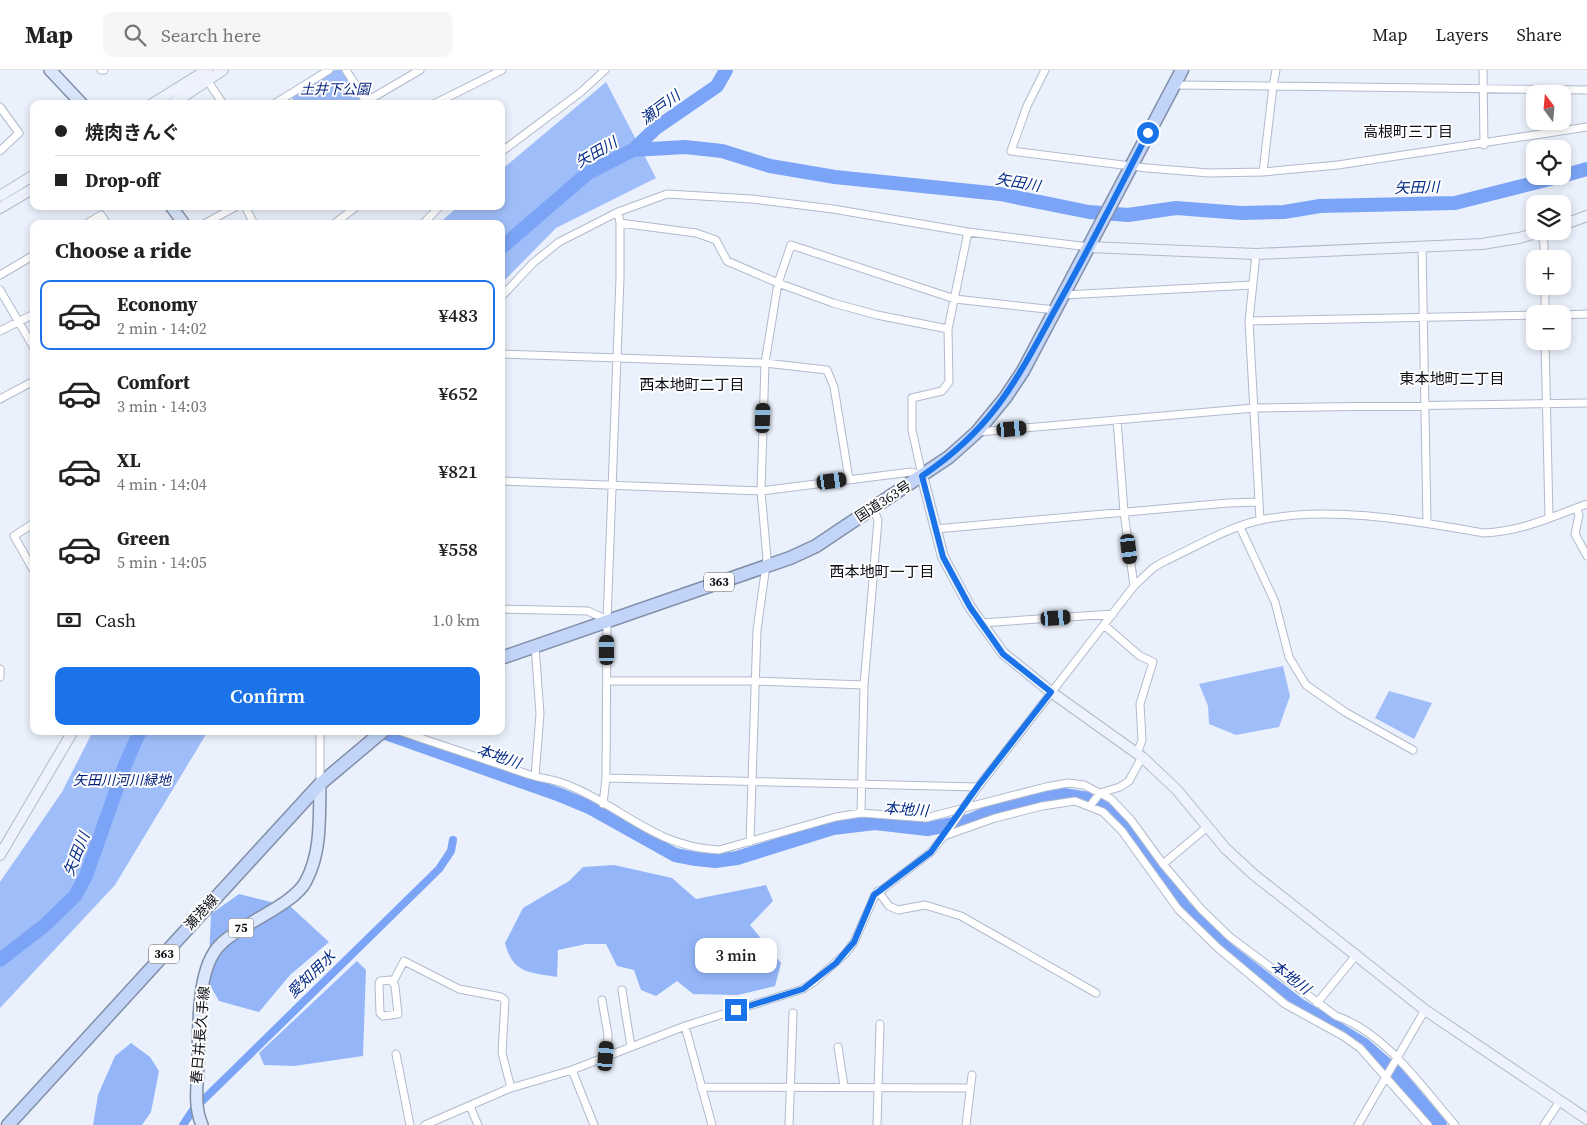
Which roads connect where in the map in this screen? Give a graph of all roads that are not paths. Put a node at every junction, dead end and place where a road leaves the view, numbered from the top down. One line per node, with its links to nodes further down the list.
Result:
1 (223, 70): 12 (street)
2 (329, 70): 21 (street)
3 (346, 70): 22 (street)
4 (420, 70): 23 (street)
5 (502, 70): 24 (street)
6 (1045, 70): 30 (street)
7 (1182, 70): 13 (highway, 国道363号 / 363)
8 (1276, 70): 14 (street)
9 (1482, 70): 15 (street)
10 (53, 71): 17 (main road)
11 (603, 71): 28 (street)
12 (204, 73): 18 (street); 19 (street); 20 (street)
13 (1174, 85): 14 (street); 30 (highway, 国道363号 / 363)
14 (1273, 86): 15 (street); 31 (street)
15 (1482, 89): 16 (street); 27 (street)
16 (1587, 90)
17 (78, 100)
18 (159, 100)
19 (176, 100)
20 (221, 100)
21 (280, 100)
22 (363, 100)
23 (370, 100)
24 (445, 100)
25 (0, 106): 29 (street)
26 (1587, 127): 27 (street)
27 (1484, 144): 31 (street)
28 (505, 149)
29 (0, 150)
30 (1130, 167): 31 (street); 50 (highway, 国道363号 / 363)
31 (1263, 172)
32 (30, 177): 34 (street)
33 (30, 190): 35 (street)
34 (0, 196)
35 (0, 208)
36 (230, 210): 43 (street)
37 (352, 210): 44 (street)
38 (435, 210): 45 (street)
39 (618, 212): 46 (street); 48 (street); 58 (street)
40 (1587, 216): 47 (street)
41 (93, 220): 42 (street)
42 (104, 220)
43 (211, 220)
44 (339, 220)
45 (426, 220)
46 (620, 222): 55 (street); 74 (street)
47 (1571, 222)
48 (968, 232): 50 (street); 60 (street)
49 (1526, 235): 51 (street)
50 (1090, 245): 52 (street); 59 (highway, 国道363号 / 363)
51 (1422, 246): 52 (street); 66 (street)
52 (1256, 254): 56 (street)
53 (30, 257): 54 (street)
54 (0, 275)
55 (778, 284): 60 (street); 69 (street); 75 (street)
56 (1252, 285): 59 (street); 67 (street)
57 (0, 290): 68 (street)
58 (505, 293)
59 (1064, 295): 61 (highway, 国道363号 / 363)
60 (955, 299): 61 (street); 69 (street)
61 (1055, 310): 83 (highway, 国道363号 / 363)
62 (1571, 314): 63 (street)
63 (1587, 314)
64 (1526, 315): 66 (street)
65 (30, 316): 68 (street)
66 (1423, 318): 67 (street); 80 (street)
67 (1249, 321): 81 (street)
68 (18, 322): 70 (street); 71 (street)
69 (948, 329): 84 (street)
70 (0, 331)
71 (30, 342)
72 (1546, 350): 78 (street)
73 (505, 354): 74 (street)
74 (617, 356): 75 (street); 87 (street)
75 (765, 363): 85 (street); 88 (street)
76 (30, 383): 77 (street)
77 (0, 398)
78 (1547, 404): 79 (street); 80 (street); 94 (street)
79 (1587, 404)
80 (1426, 407): 81 (street); 96 (street)
81 (1254, 408): 82 (street); 89 (street)
82 (1117, 420): 83 (street); 93 (street)
83 (976, 432): 84 (highway, 国道363号 / 363)
84 (922, 476): 85 (street); 91 (highway, 国道363号 / 363); 99 (street)
85 (849, 479): 88 (street)
86 (505, 481): 87 (street)
87 (611, 484): 88 (street); 106 (street)
88 (761, 491): 102 (street)
89 (1258, 502): 93 (street); 95 (street)
90 (1587, 504): 92 (street)
91 (873, 507): 102 (highway, 国道363号 / 363); 115 (street)
92 (1576, 508): 94 (street); 100 (street)
93 (1124, 512): 99 (street); 103 (street)
94 (1549, 517): 96 (street)
95 (1260, 520): 96 (street); 98 (street)
96 (1427, 524)
97 (30, 526): 101 (street)
98 (1240, 527): 103 (street); 121 (street)
99 (935, 529): 107 (street)
100 (1587, 556)
101 (30, 564)
102 (766, 566): 106 (highway, 国道363号 / 363); 114 (street)
103 (1134, 586): 105 (street)
104 (505, 610): 106 (street)
105 (1113, 614): 107 (street); 108 (street)
106 (607, 620): 109 (highway, 国道363号 / 363); 113 (street)
107 (981, 623): 116 (street)
108 (1104, 625): 116 (street); 122 (street)
109 (535, 644): 110 (highway, 国道363号 / 363); 123 (street)
110 (505, 656)
111 (0, 669): 112 (street)
112 (0, 677)
113 (606, 681): 114 (street); 124 (street)
114 (754, 681): 115 (street); 125 (street)
115 (864, 685): 127 (street)
116 (1051, 692): 122 (street); 128 (street)
117 (71, 735): 137 (street)
118 (320, 735): 126 (street)
119 (379, 735): 126 (highway, 瀬港線 / 363)
120 (412, 735): 123 (street)
121 (1412, 750)
122 (1140, 755): 129 (street); 134 (street)
123 (535, 776): 130 (street)
124 (606, 778): 125 (street); 130 (street)
125 (751, 783): 127 (street); 136 (street)
126 (320, 784): 167 (main road, 春日井長久手線 / 75); 168 (highway, 瀬港線 / 363)
127 (864, 785): 128 (street); 133 (street)
128 (978, 786): 132 (street)
129 (1100, 793): 131 (street); 132 (street); 138 (street)
130 (603, 804): 136 (street)
131 (1090, 806): 135 (street); 157 (street)
132 (964, 808): 133 (street); 135 (street)
133 (862, 813): 136 (street)
134 (1206, 828): 138 (street); 140 (street)
135 (944, 836): 139 (street)
136 (750, 842)
137 (0, 855)
138 (1162, 864): 145 (street)
139 (878, 892): 143 (street); 149 (street)
140 (1357, 954): 145 (street); 146 (street)
141 (393, 982): 141 (street); 162 (street)
142 (622, 990): 150 (street)
143 (1096, 994)
144 (602, 1000): 153 (street)
145 (1317, 1003): 154 (street)
146 (1425, 1010): 154 (street); 164 (street)
147 (793, 1013): 158 (street)
148 (880, 1024): 160 (street)
149 (686, 1026): 150 (street); 161 (street)
150 (631, 1047): 153 (street)
151 (838, 1047): 159 (street)
152 (396, 1054): 169 (street)
153 (606, 1056): 155 (street)
154 (1396, 1058): 157 (street); 179 (street)
155 (572, 1070): 162 (street); 172 (street)
156 (972, 1075): 163 (street)
157 (1385, 1078): 177 (street); 178 (street)
158 (791, 1086): 159 (street); 161 (street); 174 (street)
159 (844, 1086): 160 (street)
160 (879, 1086): 163 (street); 175 (street)
161 (700, 1087): 173 (street)
162 (510, 1088): 165 (street)
163 (970, 1088): 176 (street)
164 (1560, 1102): 166 (street); 180 (street)
165 (470, 1106): 170 (street); 171 (street)
166 (1587, 1119)
167 (200, 1121)
168 (8, 1125)
169 (410, 1125)
170 (425, 1125)
171 (478, 1125)
172 (594, 1125)
173 (712, 1125)
174 (789, 1125)
175 (878, 1125)
176 (966, 1125)
177 (1358, 1125)
178 (1428, 1125)
179 (1455, 1125)
180 (1544, 1125)

